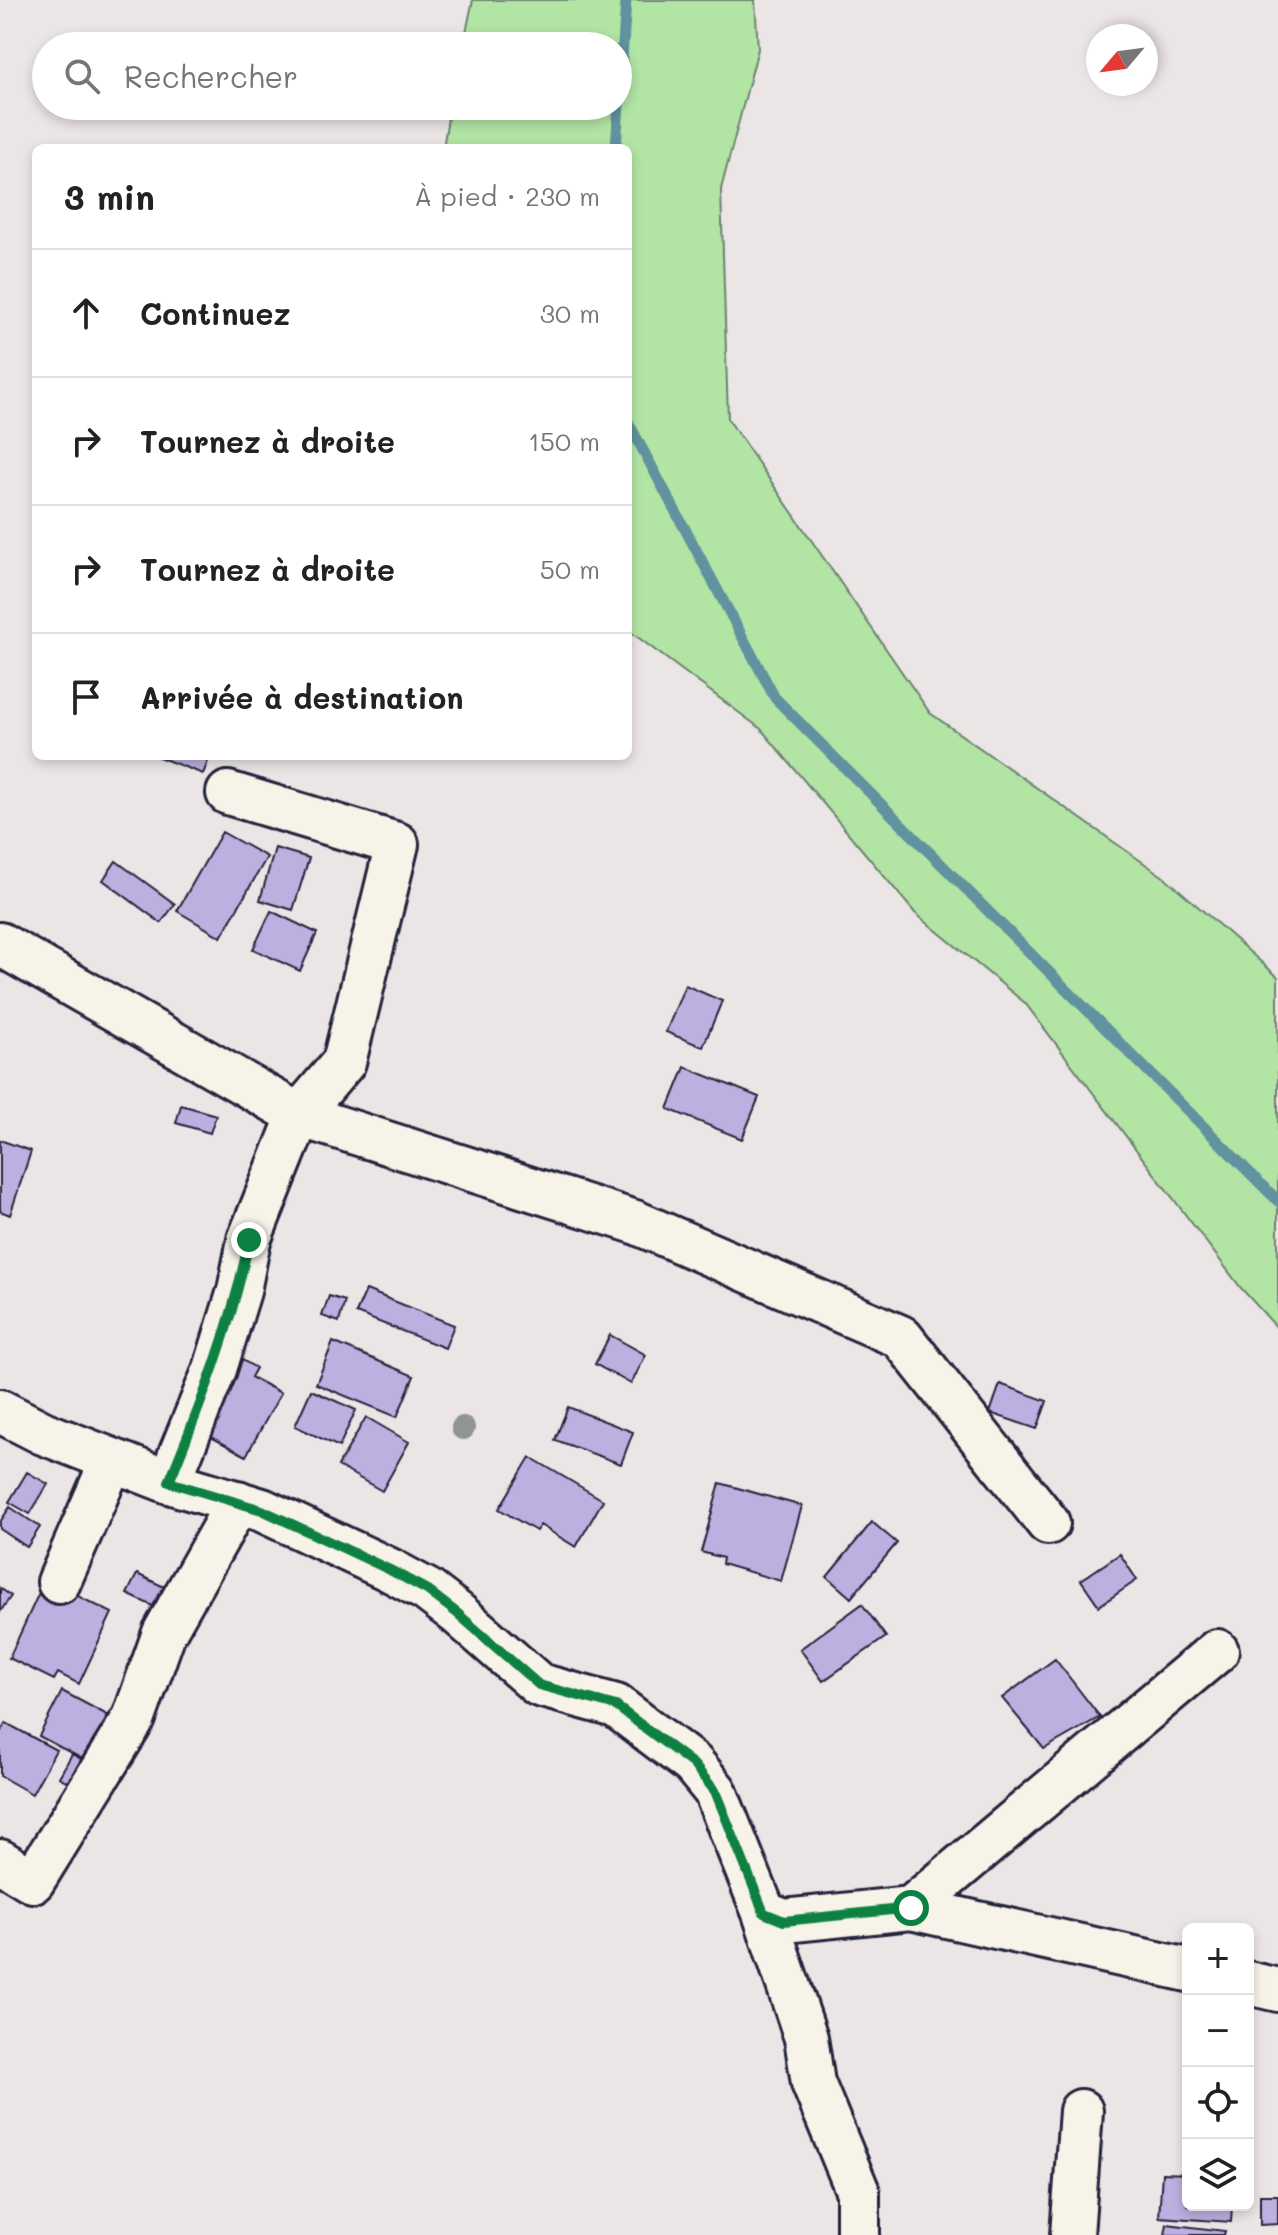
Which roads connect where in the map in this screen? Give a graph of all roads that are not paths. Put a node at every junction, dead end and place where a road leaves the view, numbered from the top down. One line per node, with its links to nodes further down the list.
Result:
1 (228, 793): 3 (street)
2 (0, 944): 3 (street)
3 (299, 1115): 6 (street); 8 (street)
4 (0, 1411): 5 (street)
5 (112, 1460): 6 (street); 9 (street)
6 (169, 1482): 7 (street)
7 (238, 1502): 11 (street); 13 (street)
8 (1048, 1523)
9 (59, 1582)
10 (1217, 1651): 12 (street)
11 (0, 1861)
12 (911, 1908): 13 (street); 14 (street)
13 (764, 1913): 18 (street)
14 (1182, 1969)
15 (1254, 1984): 16 (street)
16 (1278, 1990)
17 (1081, 2111): 19 (street)
18 (858, 2235)
19 (1072, 2235)

